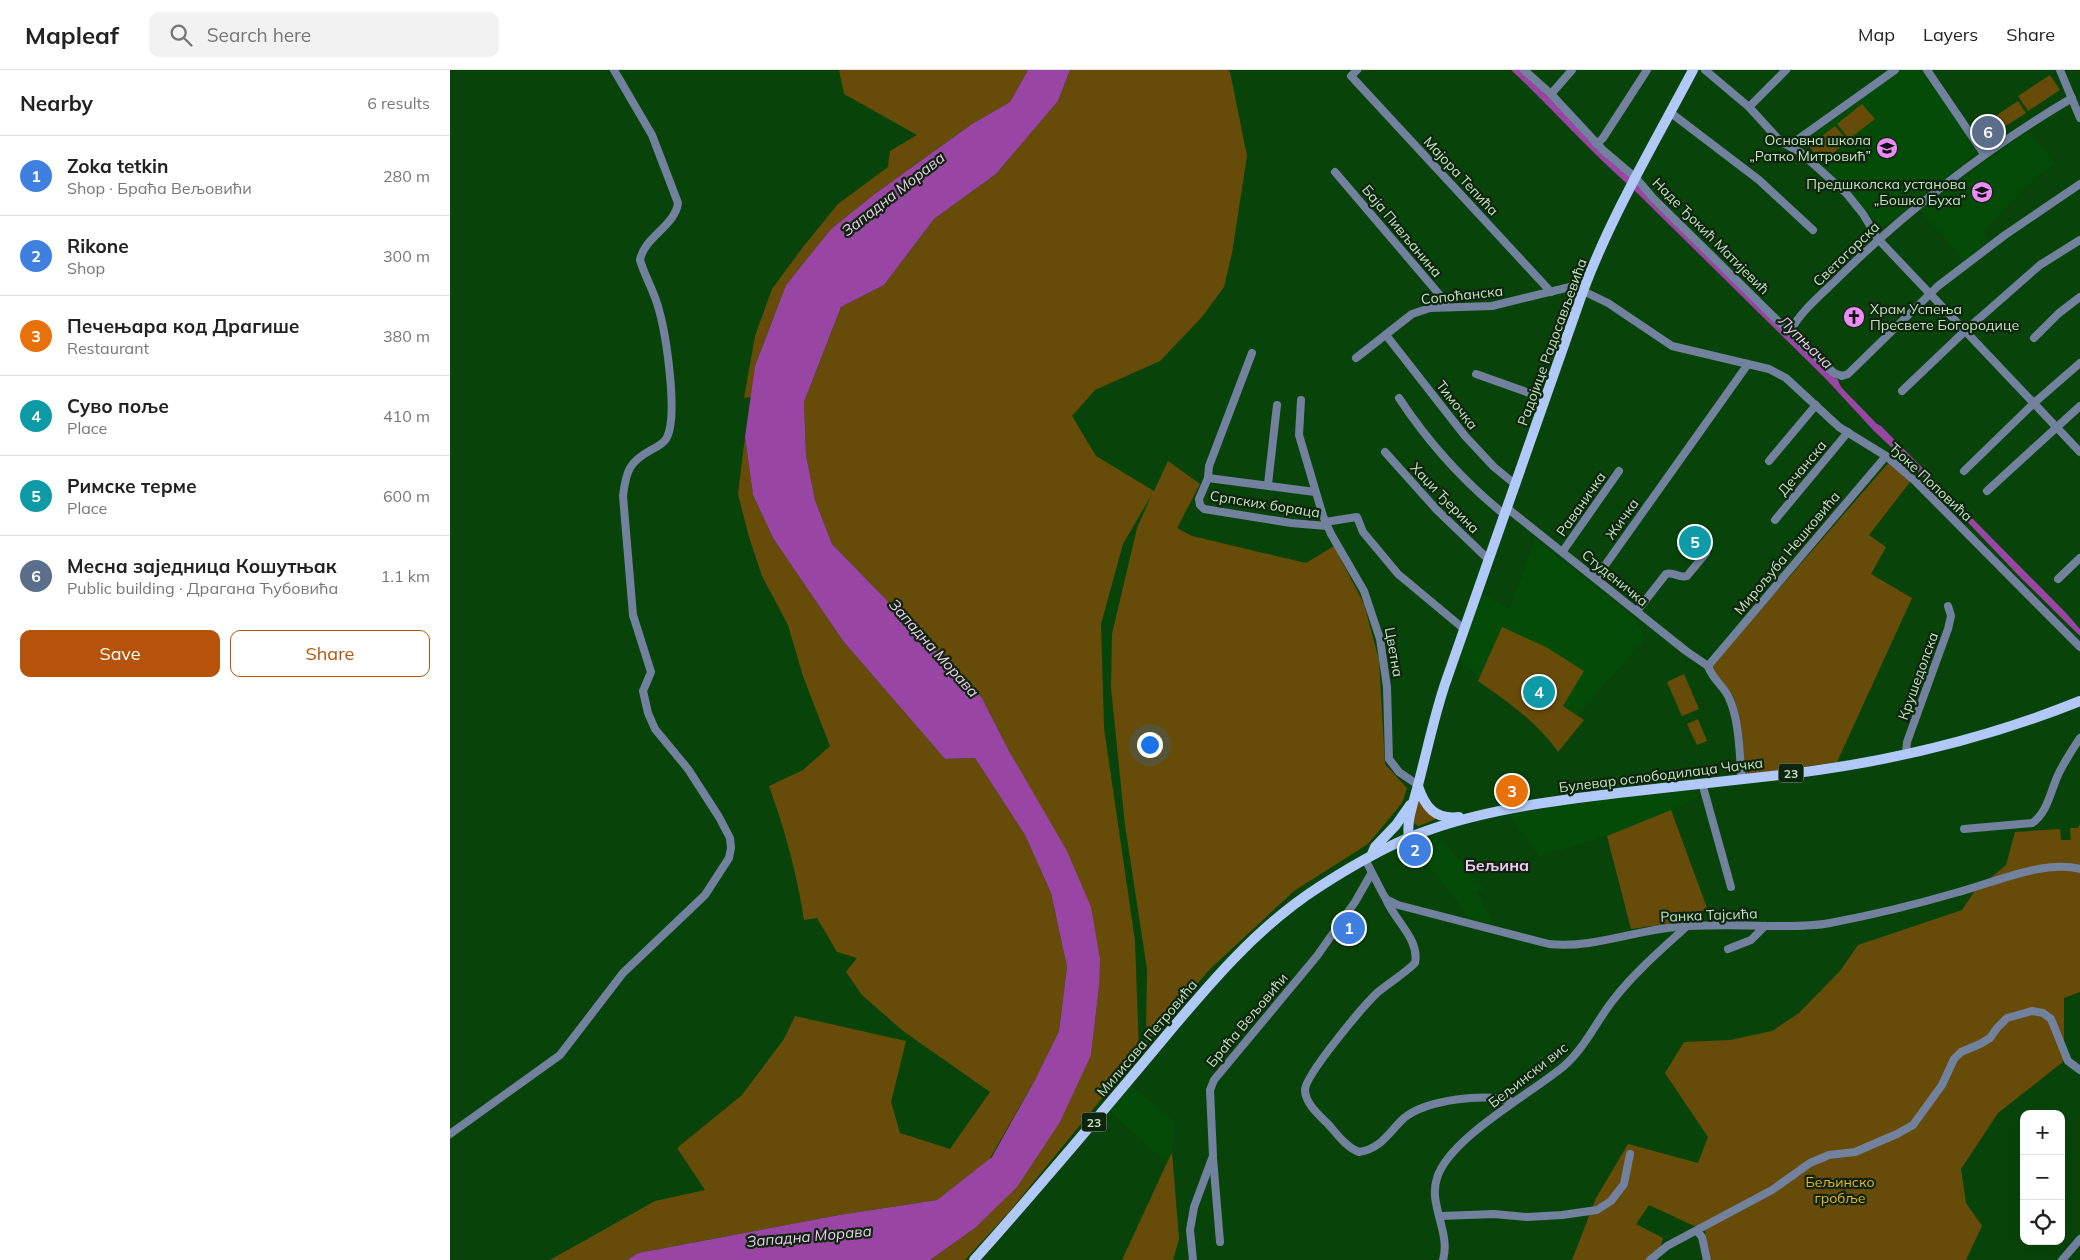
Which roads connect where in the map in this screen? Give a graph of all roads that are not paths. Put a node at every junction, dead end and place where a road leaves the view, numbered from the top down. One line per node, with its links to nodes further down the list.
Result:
1 (614, 70): 95 (street)
2 (1356, 70): 27 (street, Мајора Тепића)
3 (1524, 70): 12 (street, Наде Ђокић Матијевић)
4 (1572, 70): 12 (street)
5 (1646, 70): 17 (street)
6 (1693, 70): 15 (main road, Радојице Радосављевића)
7 (1705, 70): 14 (street)
8 (1786, 70): 14 (street)
9 (1895, 70): 18 (street)
10 (1927, 70): 19 (street)
11 (2060, 70): 13 (street)
12 (1551, 94): 17 (street, Наде Ђокић Матијевић)
13 (2075, 100): 16 (street); 19 (street, Светогорска)
14 (1749, 106): 18 (street)
15 (1671, 113): 21 (main road, Радојице Радосављевића); 23 (street)
16 (2080, 118)
17 (1597, 144): 21 (street, Наде Ђокић Матијевић)
18 (1790, 145): 24 (street)
19 (1984, 154): 24 (street, Светогорска)
20 (1335, 172): 30 (street, Баја Пивљанина)
21 (1635, 180): 26 (main road, Радојице Радосављевића); 31 (street, Наде Ђокић Матијевић)
22 (2080, 184): 28 (street)
23 (1813, 230)
24 (1878, 239): 28 (street); 31 (street, Светогорска)
25 (2080, 240): 32 (street)
26 (1584, 291): 27 (street, Сопоћанска); 38 (street, Ђоке Поповића); 42 (main road, Радојице Радосављевића)
27 (1551, 292): 30 (street, Сопоћанска)
28 (1930, 294): 31 (street, Наде Ђокић Матијевић); 32 (street)
29 (2080, 297): 34 (street)
30 (1450, 306): 33 (street, Сопоћанска)
31 (1791, 330)
32 (1966, 330): 40 (street); 44 (street)
33 (1386, 335): 36 (street, Сопоћанска); 58 (street, Тимочка)
34 (2034, 338)
35 (1252, 353): 56 (street, Српских бораца)
36 (1356, 358)
37 (2080, 363): 44 (street)
38 (1748, 364): 45 (street, Ђоке Поповића); 68 (street, Жичка)
39 (1476, 374): 42 (street)
40 (1902, 391)
41 (1399, 398): 61 (street)
42 (1546, 399): 58 (main road, Радојице Радосављевића)
43 (1302, 400): 60 (street, Српских бораца)
44 (2034, 403): 48 (street); 55 (street)
45 (1816, 404): 49 (street, Ђоке Поповића); 53 (street)
46 (1277, 405): 57 (street, Српских бораца)
47 (2080, 406): 48 (street)
48 (2056, 428): 51 (street); 59 (street)
49 (1848, 432): 52 (street, Ђоке Поповића); 62 (street, Дечанска)
50 (1385, 452): 67 (street, Хаџи Ђерина)
51 (2080, 452)
52 (1886, 456): 73 (street, Ђоке Поповића); 74 (street, Мирољуба Нешковића)
53 (1769, 461)
54 (1619, 470): 64 (street, Раваничка)
55 (1964, 471)
56 (1208, 478): 57 (street, Српских бораца); 63 (street, Српских бораца)
57 (1268, 484): 60 (street, Српских бораца)
58 (1516, 485): 61 (main road, Радојице Радосављевића)
59 (1987, 491)
60 (1316, 492): 63 (street, Српских бораца)
61 (1506, 511): 64 (street, Студеничка); 67 (main road, Радојице Радосављевића)
62 (1775, 520)
63 (1326, 524): 72 (street, Српских бораца); 80 (street, Цветна)
64 (1562, 551): 68 (street, Студеничка)
65 (1706, 554): 71 (street)
66 (2080, 558): 69 (street)
67 (1490, 560): 72 (main road, Радојице Радосављевића)
68 (1596, 578): 71 (street, Студеничка)
69 (2058, 579)
70 (1948, 606): 77 (street, Крушедолска)
71 (1637, 611): 74 (street, Студеничка)
72 (1464, 629): 80 (main road, Радојице Радосављевића)
73 (2080, 647)
74 (1708, 666): 78 (street)
75 (2080, 701): 77 (main road, Булевар ослободилаца Чачка / 23)
76 (2080, 738): 83 (street)
77 (1906, 754): 78 (main road, Булевар ослободилаца Чачка / 23)
78 (1742, 779): 79 (main road, Булевар ослободилаца Чачка / 23)
79 (1702, 783): 82 (main road, Булевар ослободилаца Чачка / 23); 88 (street)
80 (1418, 785): 81 (main road, Радојице Радосављевића); 82 (main road)
81 (1414, 798): 84 (main road); 85 (main road)
82 (1472, 818): 84 (main road, Булевар ослободилаца Чачка / 23)
83 (1964, 829)
84 (1409, 837): 85 (main road, Булевар ослободилаца Чачка / 23)
85 (1368, 857): 87 (street); 102 (main road, Милисава Петровића / 23)
86 (2080, 869): 91 (street, Ранка Тајсића)
87 (1371, 874): 89 (street); 97 (street, Браћа Вељовићи)
88 (1731, 887)
89 (1386, 899): 90 (street, Ранка Тајсића); 94 (street)
90 (1687, 926): 91 (street, Ранка Тајсића); 94 (street, Бељински вис)
91 (1765, 926): 92 (street)
92 (1728, 949)
93 (2080, 1070): 99 (street)
94 (1513, 1102): 98 (street, Бељински вис)
95 (450, 1134)
96 (1630, 1154): 98 (street)
97 (1213, 1156): 101 (street); 103 (street, Браћа Вељовићи)
98 (1441, 1216): 104 (street, Бељински вис)
99 (1697, 1231): 105 (street); 106 (street)
100 (2080, 1239): 107 (street)
101 (1220, 1242)
102 (974, 1260)
103 (1193, 1260)
104 (1443, 1260)
105 (1650, 1260)
106 (1707, 1260)
107 (2062, 1260)

